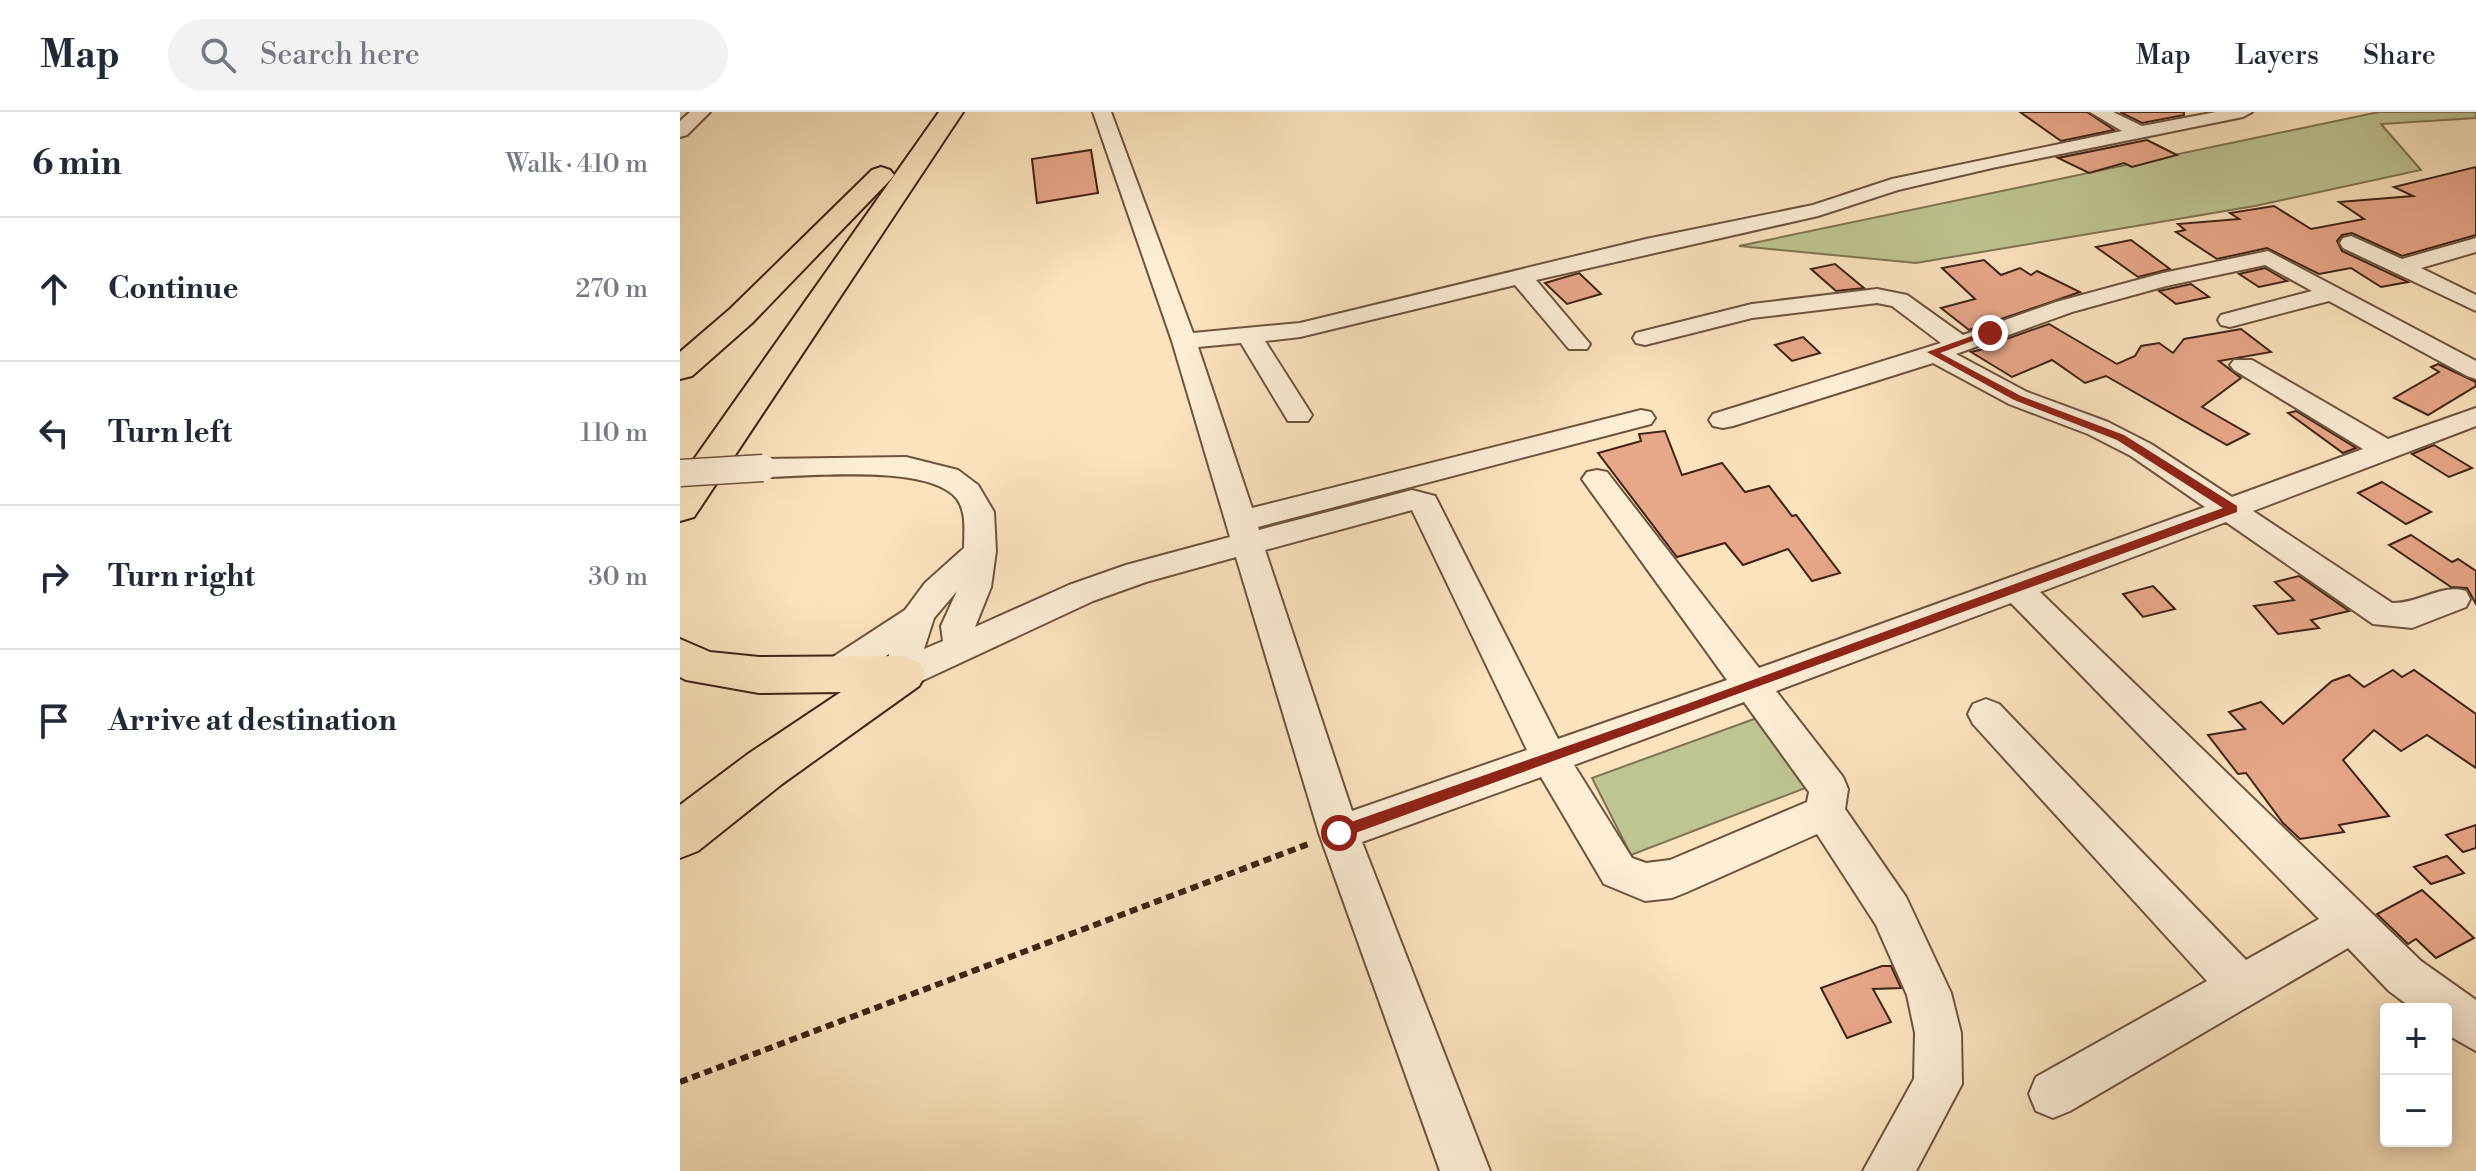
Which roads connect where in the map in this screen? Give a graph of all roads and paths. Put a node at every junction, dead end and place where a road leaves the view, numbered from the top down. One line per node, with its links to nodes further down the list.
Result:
1 (701, 112): 9 (street)
2 (927, 112): 11 (highway)
3 (951, 112): 37 (highway)
4 (1102, 112): 23 (street)
5 (2099, 112): 10 (street)
6 (2178, 112): 8 (street)
7 (2239, 112): 8 (street)
8 (2198, 122): 10 (street)
9 (680, 131)
10 (2141, 133): 17 (street)
11 (881, 175): 27 (highway); 34 (highway)
12 (2242, 243): 15 (street)
13 (2351, 243): 16 (street)
14 (2476, 245): 16 (street)
15 (2268, 258): 18 (street); 25 (street)
16 (2401, 267): 19 (street)
17 (1522, 278): 21 (street); 24 (street)
18 (2332, 293): 20 (street); 28 (street)
19 (2476, 304)
20 (2230, 320)
21 (1249, 335): 23 (street); 29 (street)
22 (1645, 338): 25 (street)
23 (1184, 341): 39 (street)
24 (1578, 344)
25 (1945, 348): 32 (street); 38 (street)
26 (2243, 365): 33 (street)
27 (680, 369)
28 (2476, 371)
29 (1298, 415)
30 (2476, 416): 33 (street)
31 (1641, 418): 39 (street)
32 (1723, 420)
33 (2386, 450): 38 (street)
34 (680, 460)
35 (680, 473): 40 (street, bridge)
36 (1597, 479): 48 (street)
37 (680, 508)
38 (2233, 509): 41 (street); 42 (street)
39 (1245, 533): 44 (street); 50 (street); 52 (street)
40 (980, 551): 43 (street); 44 (street)
41 (2016, 588): 48 (street); 54 (street)
42 (2454, 599)
43 (917, 618): 46 (street); 47 (street)
44 (961, 650): 47 (street)
45 (680, 656): 46 (highway)
46 (834, 674): 47 (highway)
47 (903, 674): 53 (highway)
48 (1751, 684): 50 (street); 51 (street)
49 (1986, 714): 55 (street)
50 (1549, 758): 51 (street); 52 (street)
51 (1825, 812): 60 (street)
52 (1339, 833): 57 (path); 59 (street)
53 (680, 835)
54 (2352, 923): 55 (street); 56 (street)
55 (2240, 985): 58 (street)
56 (2476, 1028)
57 (680, 1082)
58 (2053, 1094)
59 (1465, 1171)
60 (1888, 1171)

